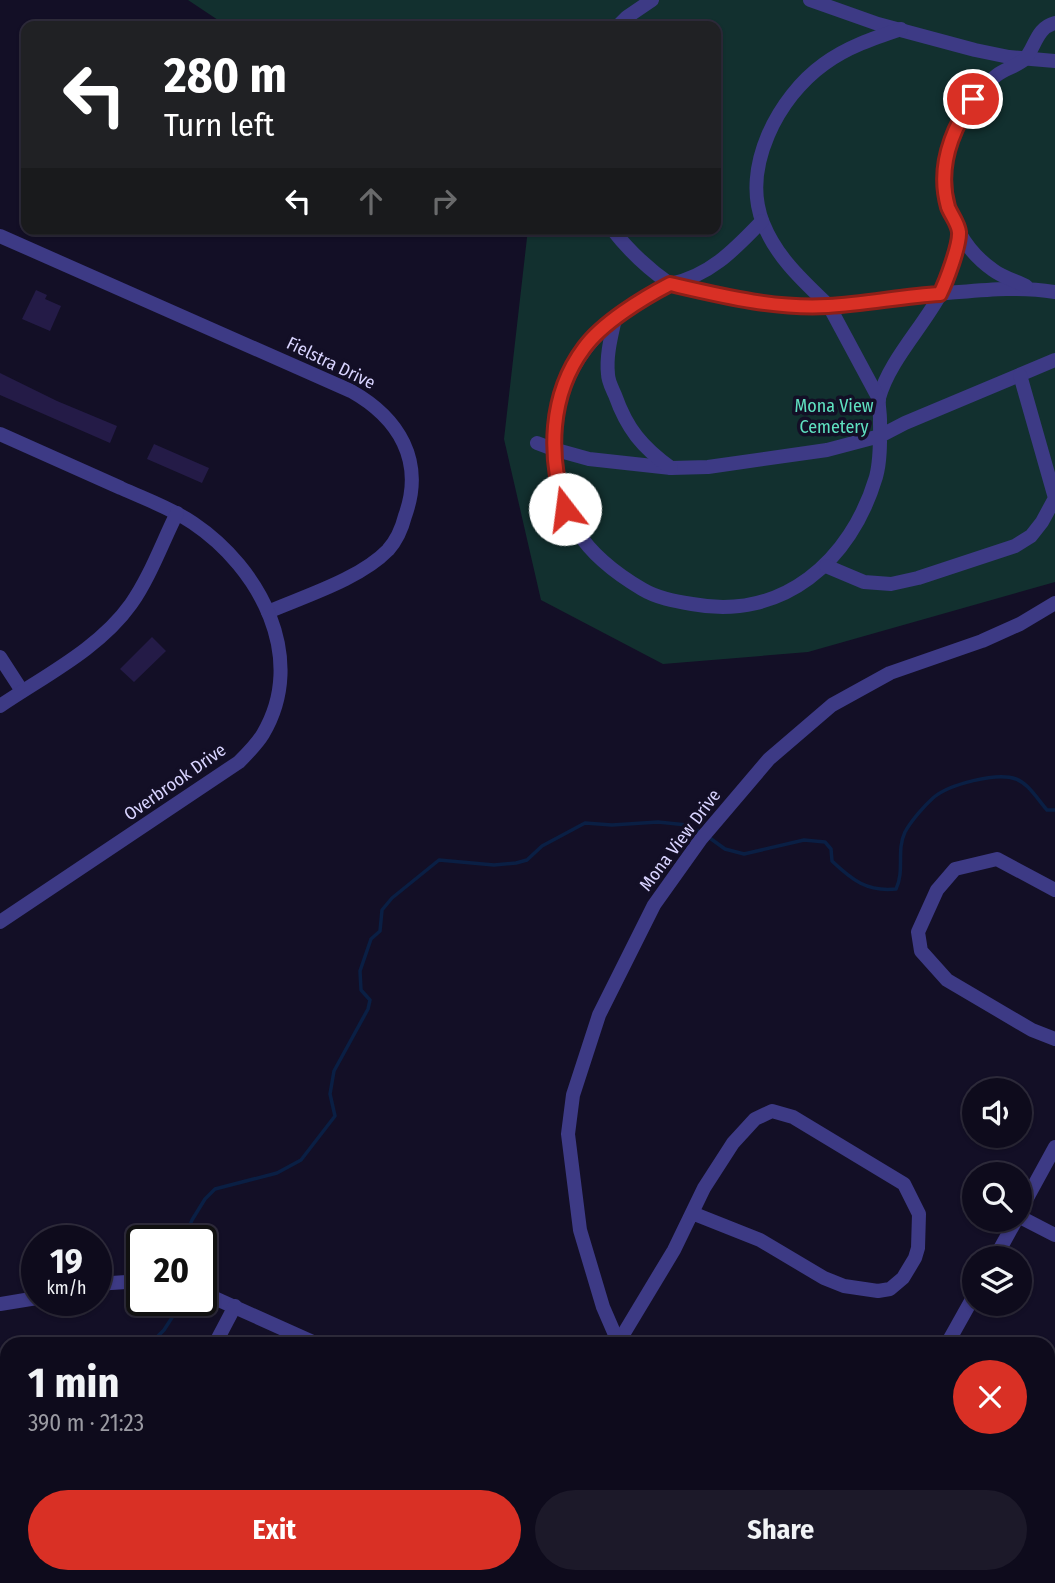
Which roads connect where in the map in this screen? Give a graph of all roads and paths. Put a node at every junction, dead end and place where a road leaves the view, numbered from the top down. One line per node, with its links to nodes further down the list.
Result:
1 (652, 0): 3 (street)
2 (810, 0): 5 (street)
3 (622, 21)
4 (1055, 23): 6 (street)
5 (901, 29): 6 (street); 8 (street)
6 (1025, 58): 7 (street); 9 (street)
7 (1055, 61)
8 (762, 221): 12 (street); 16 (street)
9 (959, 232): 13 (street); 15 (street)
10 (617, 235): 12 (street)
11 (0, 236): 29 (street, Fielstra Drive)
12 (670, 284): 16 (street); 17 (street)
13 (1028, 287): 14 (street); 15 (street)
14 (1055, 292)
15 (940, 294): 16 (street); 20 (street)
16 (829, 306): 20 (street)
17 (616, 318): 24 (street); 25 (street)
18 (1055, 360): 19 (street)
19 (1020, 374): 22 (street); 27 (street)
20 (879, 400): 22 (street)
21 (0, 434): 26 (street, Overbrook Drive)
22 (880, 436): 25 (street); 27 (street)
23 (537, 443): 24 (street)
24 (554, 449): 25 (street); 27 (street)
25 (671, 468)
26 (177, 513): 29 (street, Overbrook Drive); 31 (street)
27 (826, 566)
28 (1055, 603): 48 (street, Mona View Drive)
29 (268, 612): 34 (street, Overbrook Drive)
30 (0, 657): 31 (street)
31 (22, 691): 32 (street)
32 (0, 706)
33 (1055, 891): 35 (street)
34 (0, 922)
35 (1055, 1039)
36 (1055, 1147): 37 (street)
37 (1032, 1190)
38 (692, 1213): 38 (street); 49 (street)
39 (1032, 1225): 40 (street)
40 (1055, 1235)
41 (217, 1299): 44 (street)
42 (21, 1301): 43 (street)
43 (0, 1304)
44 (234, 1306): 46 (street); 47 (street)
45 (963, 1316): 50 (street)
46 (218, 1337)
47 (302, 1337)
48 (615, 1337)
49 (622, 1337)
50 (951, 1337)

